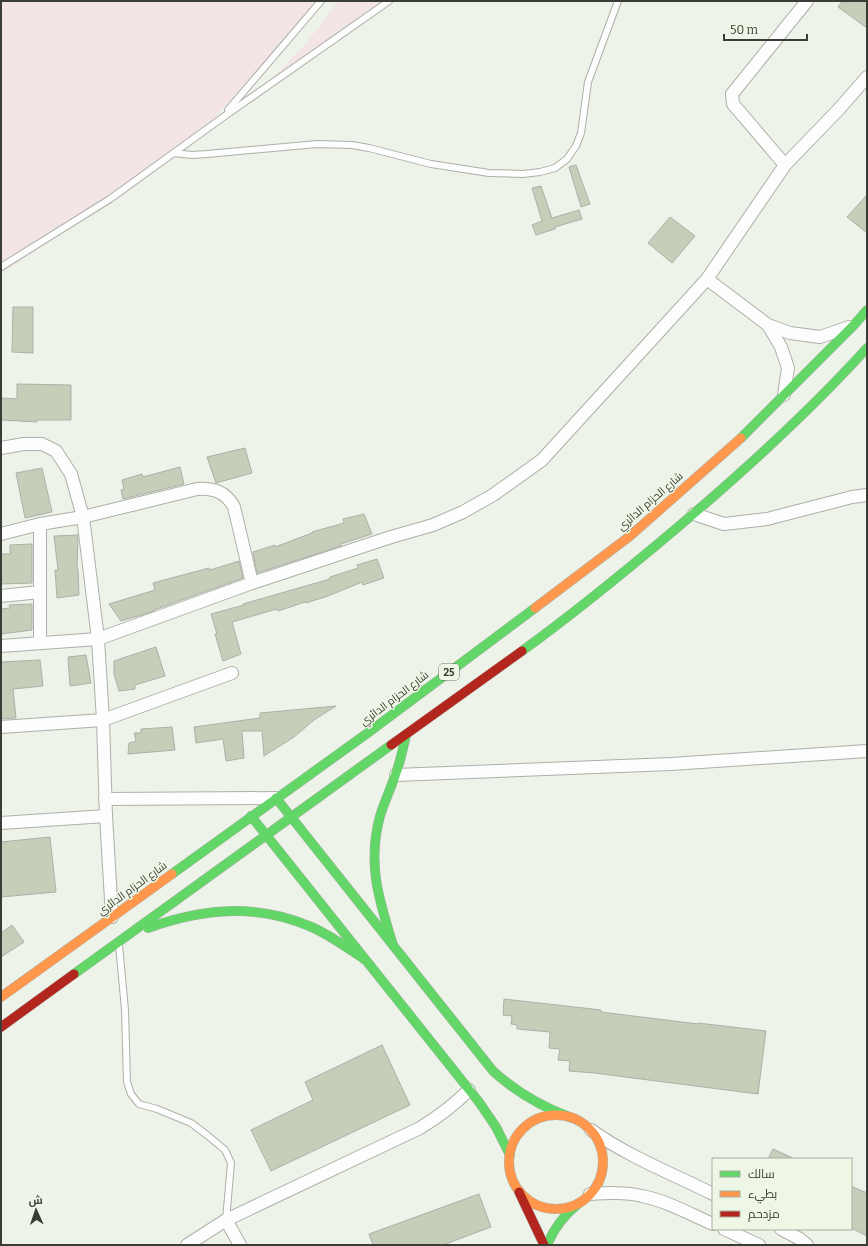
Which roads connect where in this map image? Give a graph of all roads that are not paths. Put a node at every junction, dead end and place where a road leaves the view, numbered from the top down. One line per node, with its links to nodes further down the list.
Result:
1 (321, 1): 6 (lane)
2 (389, 1): 6 (lane)
3 (618, 1): 7 (lane)
4 (807, 1): 8 (street)
5 (867, 77): 8 (street)
6 (222, 118): 7 (lane)
7 (174, 153): 9 (lane)
8 (785, 165): 10 (street)
9 (1, 267)
10 (707, 279): 12 (street); 22 (street)
11 (867, 310): 13 (main road, شارع الحزام الدائري / 25)
12 (768, 325): 13 (street); 15 (street)
13 (854, 325): 15 (main road, شارع الحزام الدائري / 25)
14 (867, 348): 18 (main road, 25)
15 (784, 395): 34 (main road, شارع الحزام الدائري / 25)
16 (1, 448): 19 (street)
17 (867, 495): 18 (street)
18 (694, 514): 31 (main road, 25)
19 (83, 517): 20 (street); 22 (street); 25 (street)
20 (40, 524): 21 (street); 23 (street)
21 (1, 534)
22 (252, 583): 25 (street)
23 (40, 592): 24 (street); 26 (street)
24 (1, 596)
25 (98, 639): 26 (street); 29 (street)
26 (40, 643): 27 (street)
27 (1, 646)
28 (232, 673): 29 (street)
29 (103, 720): 30 (street); 35 (street)
30 (1, 727)
31 (406, 735): 33 (main road); 38 (main road, 25)
32 (867, 751): 33 (street)
33 (396, 775): 43 (main road)
34 (276, 798): 35 (street); 37 (main road, شارع الحزام الدائري / 25); 38 (main road)
35 (105, 799): 36 (street)
36 (106, 816): 39 (street); 41 (street)
37 (251, 816): 40 (main road); 41 (main road, شارع الحزام الدائري / 25)
38 (292, 818): 40 (main road, 25); 43 (main road)
39 (1, 823)
40 (267, 836): 42 (main road, 25); 44 (main road)
41 (112, 917): 45 (main road, شارع الحزام الدائري / 25)
42 (122, 939): 44 (main road); 46 (main road, 25); 54 (lane)
43 (393, 945): 48 (main road)
44 (364, 959): 47 (main road)
45 (1, 997)
46 (1, 1027)
47 (469, 1090): 50 (main road); 54 (street)
48 (572, 1118): 49 (main road); 50 (main road)
49 (591, 1130): 52 (street); 53 (main road)
50 (510, 1155): 51 (main road)
51 (518, 1188): 53 (main road); 60 (main road)
52 (712, 1194)
53 (585, 1198): 55 (street); 60 (main road)
54 (226, 1220): 58 (street); 59 (street)
55 (712, 1224)
56 (726, 1230): 61 (street)
57 (783, 1230): 62 (street)
58 (187, 1245)
59 (240, 1245)
60 (545, 1245)
61 (759, 1245)
62 (807, 1245)

